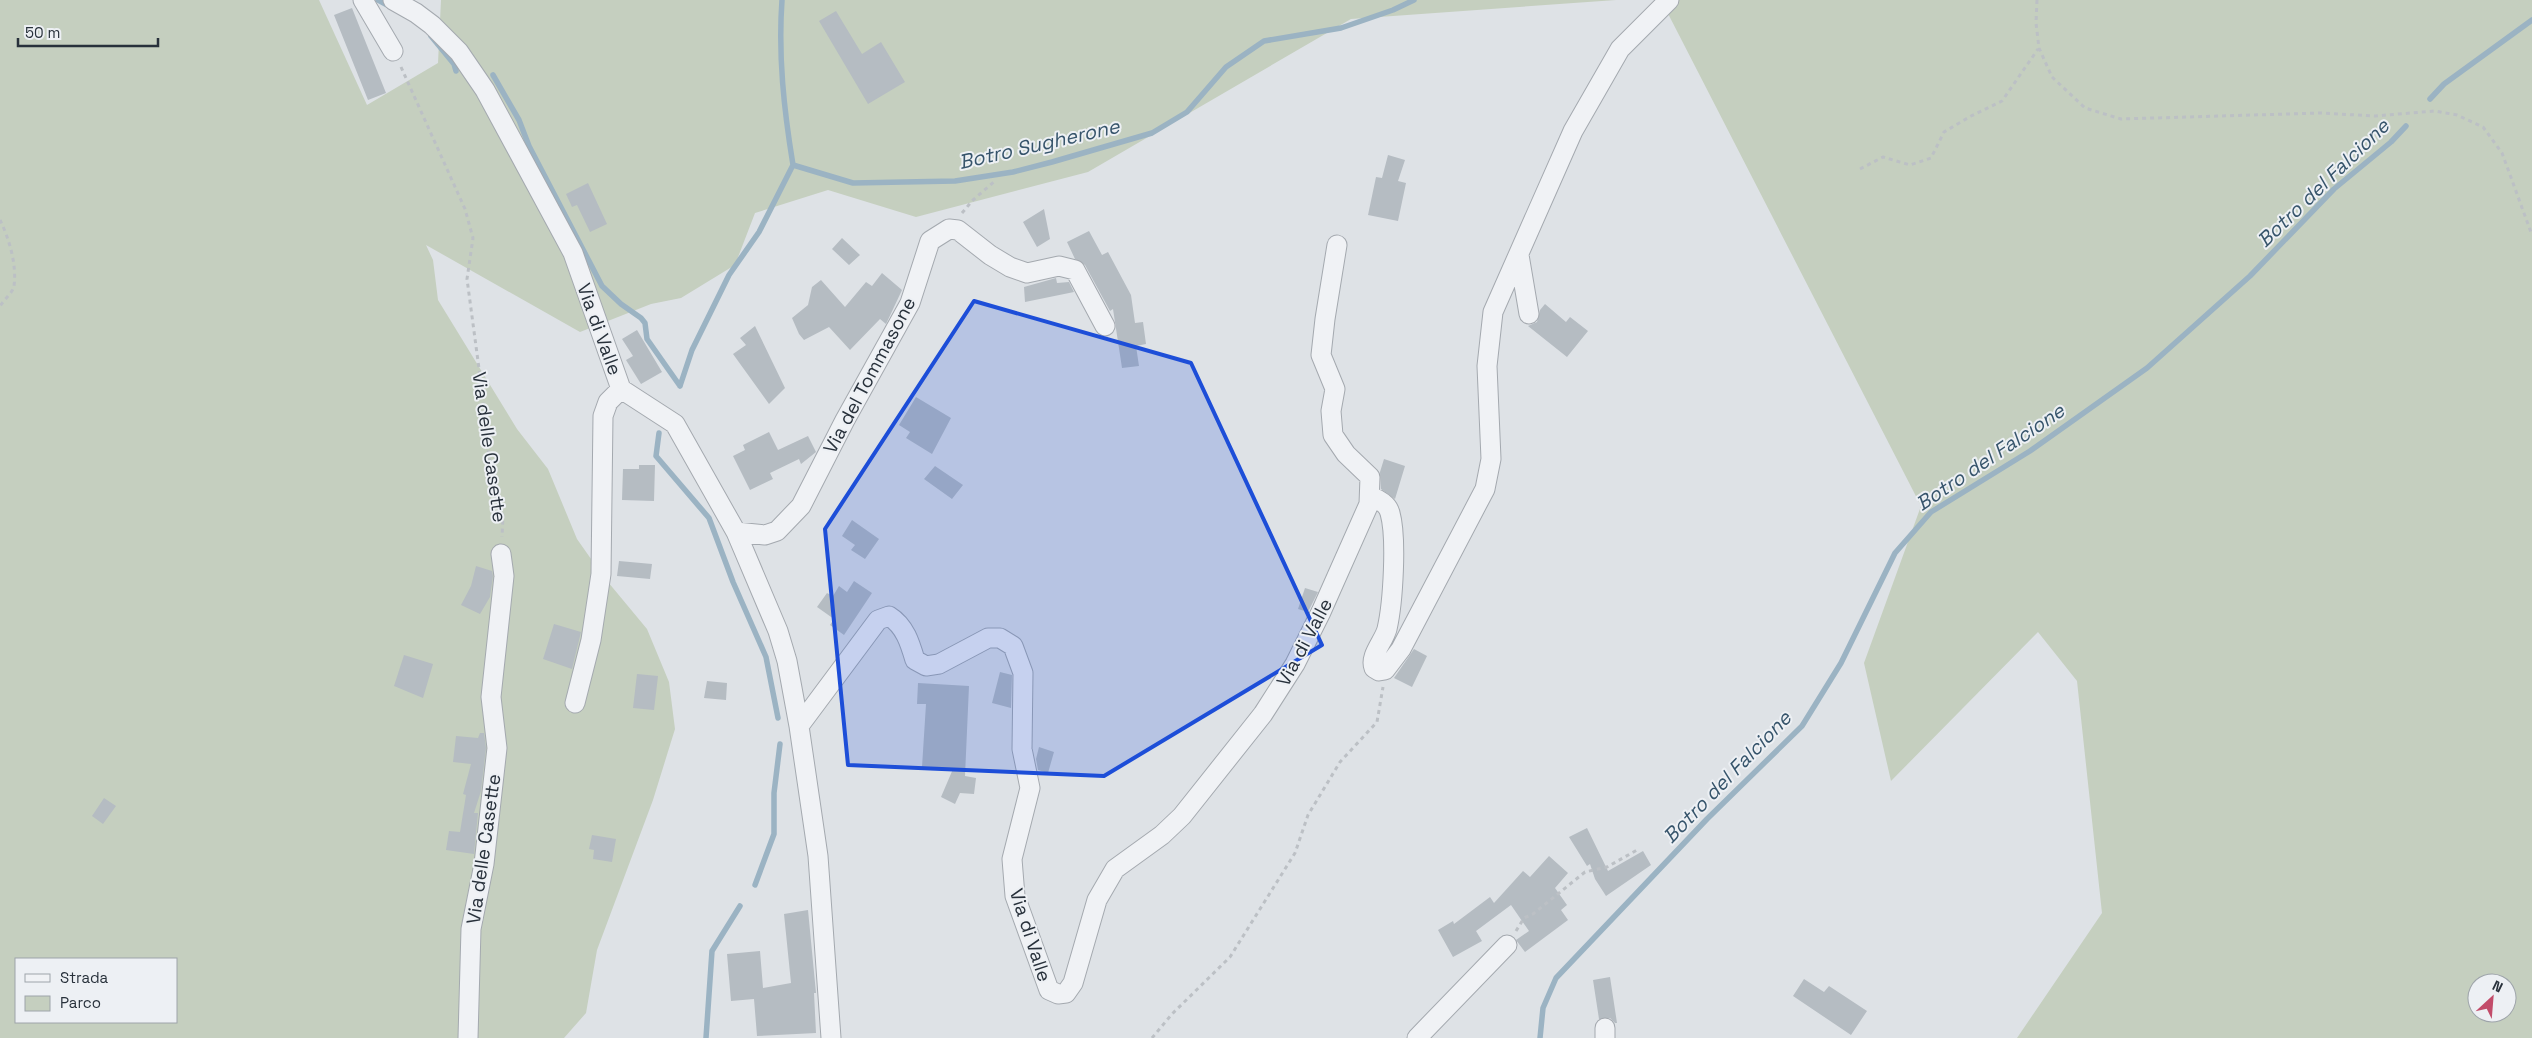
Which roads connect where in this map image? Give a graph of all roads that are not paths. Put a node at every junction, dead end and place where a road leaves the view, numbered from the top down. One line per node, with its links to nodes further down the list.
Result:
1 (363, 0): 4 (street)
2 (393, 0): 9 (street, Via di Valle)
3 (1669, 0): 6 (street)
4 (393, 51)
5 (1337, 245): 10 (street, Via di Valle)
6 (1519, 255): 7 (street); 10 (street)
7 (1529, 314)
8 (1105, 326): 11 (street, Via del Tommasone)
9 (621, 389): 11 (street, Via di Valle); 13 (street)
10 (1369, 504): 14 (street, Via di Valle)
11 (736, 532): 14 (street, Via di Valle)
12 (501, 554): 16 (street, Via delle Casette)
13 (575, 703)
14 (799, 726): 17 (street, Via di Valle)
15 (1507, 945): 18 (street)
16 (468, 1038)
17 (831, 1038)
18 (1417, 1038)

